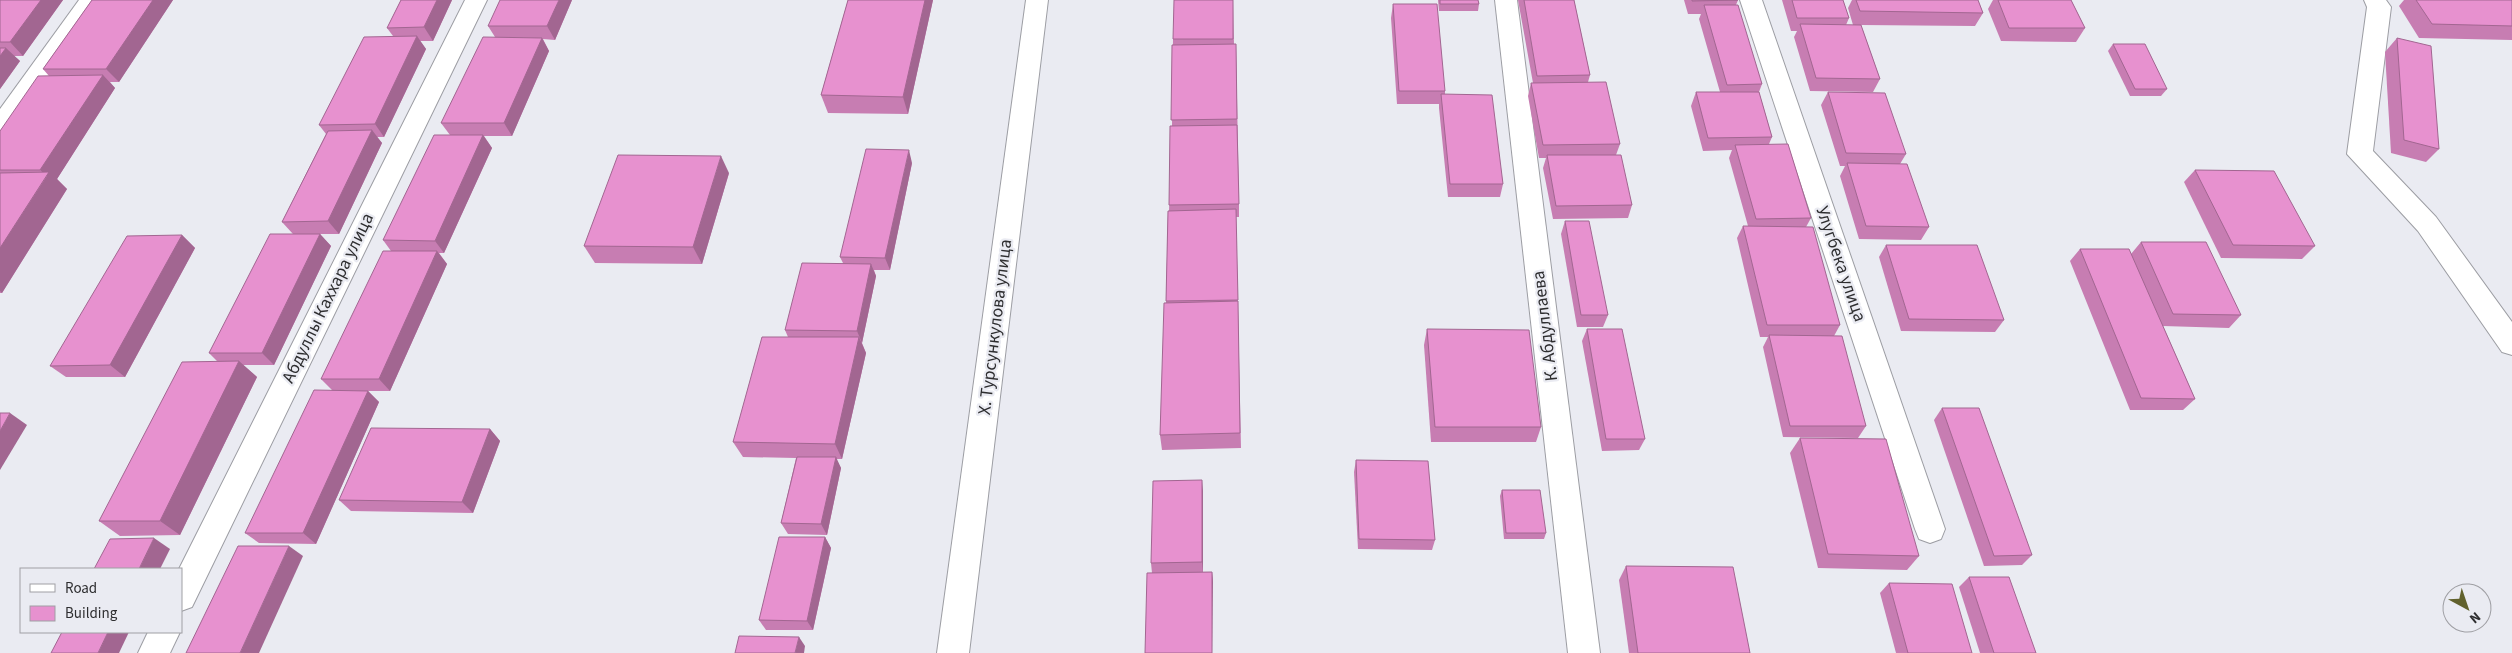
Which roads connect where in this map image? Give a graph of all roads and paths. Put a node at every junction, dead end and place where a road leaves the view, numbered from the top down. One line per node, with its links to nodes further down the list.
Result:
1 (91, 0): 7 (street)
2 (476, 0): 10 (street, Абдуллы Каххара улица)
3 (1037, 0): 13 (street, Х. Турсункулова улица)
4 (1506, 0): 14 (street, К. Абдуллаева)
5 (1752, 0): 9 (street, Улугбека улица)
6 (2374, 0): 8 (street)
7 (0, 128)
8 (2512, 344)
9 (1930, 529)
10 (182, 595)
11 (164, 633): 12 (street)
12 (154, 653)
13 (953, 653)
14 (1584, 653)

